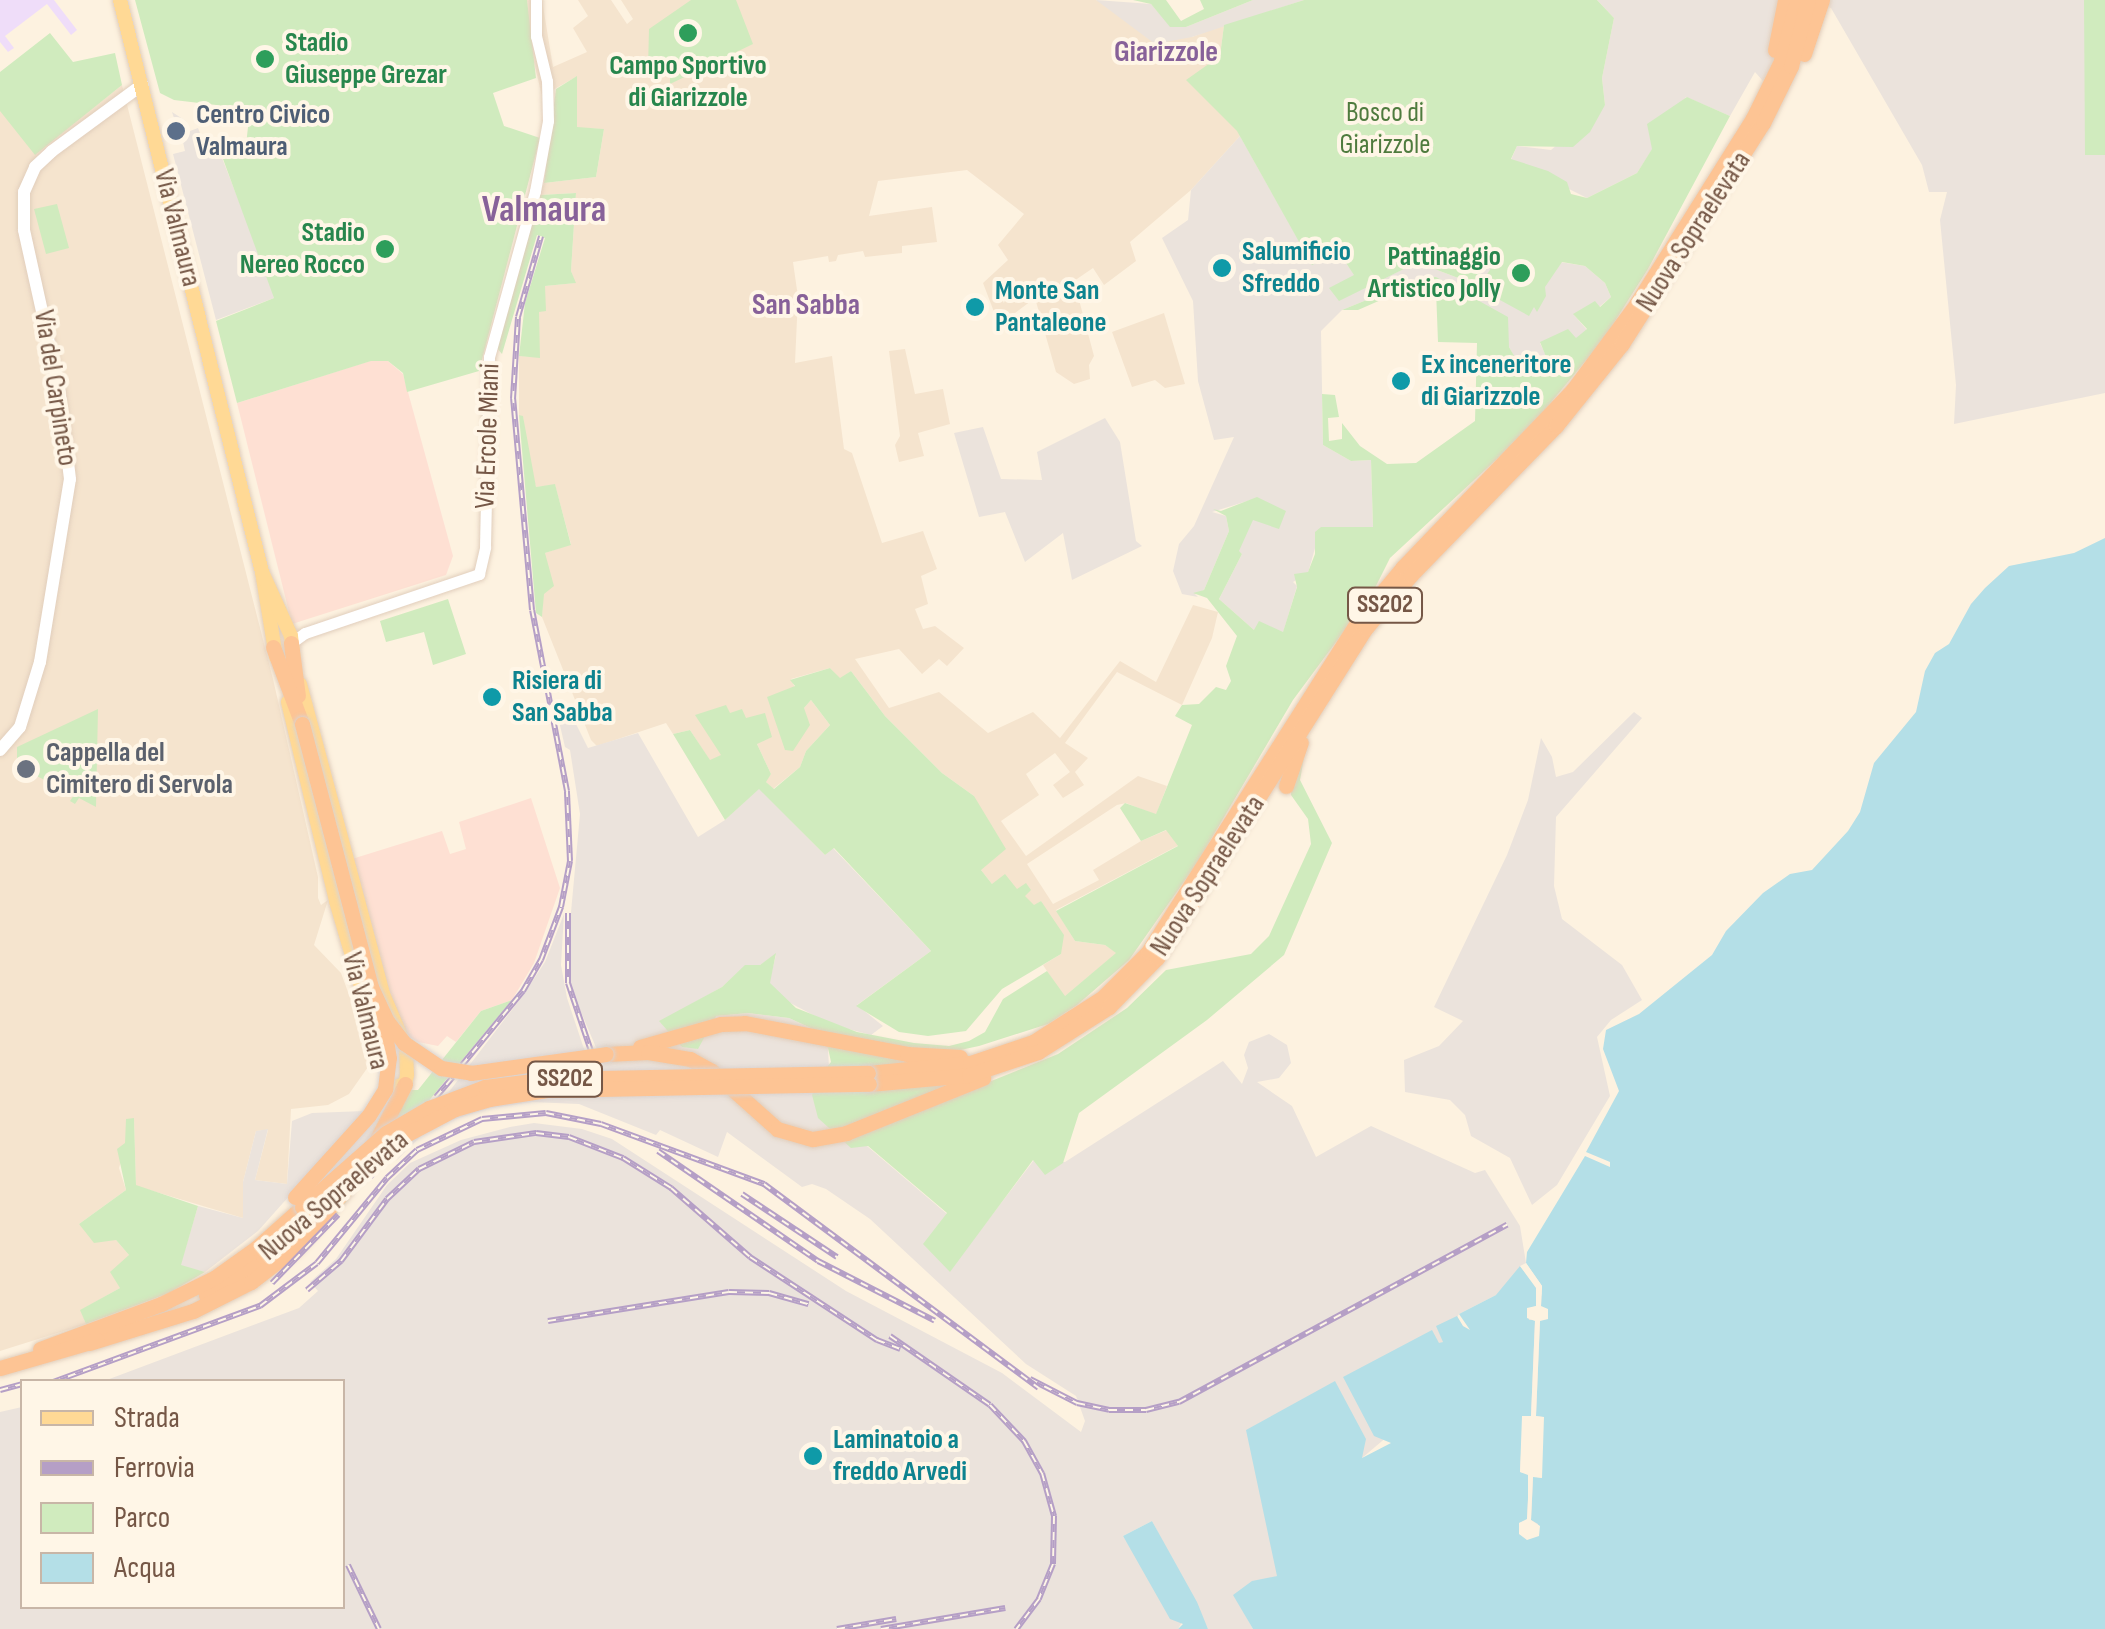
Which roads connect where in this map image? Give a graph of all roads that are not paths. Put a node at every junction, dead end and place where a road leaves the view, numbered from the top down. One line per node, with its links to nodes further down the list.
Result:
1 (120, 0): 6 (main road, Via Valmaura)
2 (536, 0): 8 (street, Via Ercole Miani)
3 (1785, 0): 7 (highway)
4 (1797, 0): 7 (highway, Nuova Sopraelevata / SS202)
5 (1817, 1): 9 (highway, Nuova Sopraelevata / SS202)
6 (142, 85): 8 (main road, Via Valmaura); 10 (main road, Via del Carpineto)
7 (1637, 302): 15 (highway, Nuova Sopraelevata / SS202)
8 (281, 637): 13 (highway, bridge); 19 (main road, Via Valmaura); 19 (main road, Via Valmaura)
9 (1347, 654): 11 (highway); 14 (highway, Nuova Sopraelevata / SS202)
10 (6, 746)
11 (1286, 786)
12 (1168, 964): 14 (highway)
13 (381, 1009): 17 (highway, bridge); 20 (highway, bridge)
14 (1095, 1018): 16 (highway, Nuova Sopraelevata / SS202)
15 (1064, 1025): 17 (highway); 18 (highway, Nuova Sopraelevata / SS202)
16 (1038, 1052): 17 (highway, bridge); 18 (highway, Nuova Sopraelevata / SS202)
17 (606, 1054)
18 (868, 1078): 20 (highway, Nuova Sopraelevata / SS202, bridge)
19 (404, 1084): 21 (highway)
20 (302, 1206): 21 (highway, Nuova Sopraelevata / SS202); 22 (highway)
21 (89, 1343): 23 (highway, Nuova Sopraelevata / SS202)
22 (0, 1358)
23 (0, 1368)

